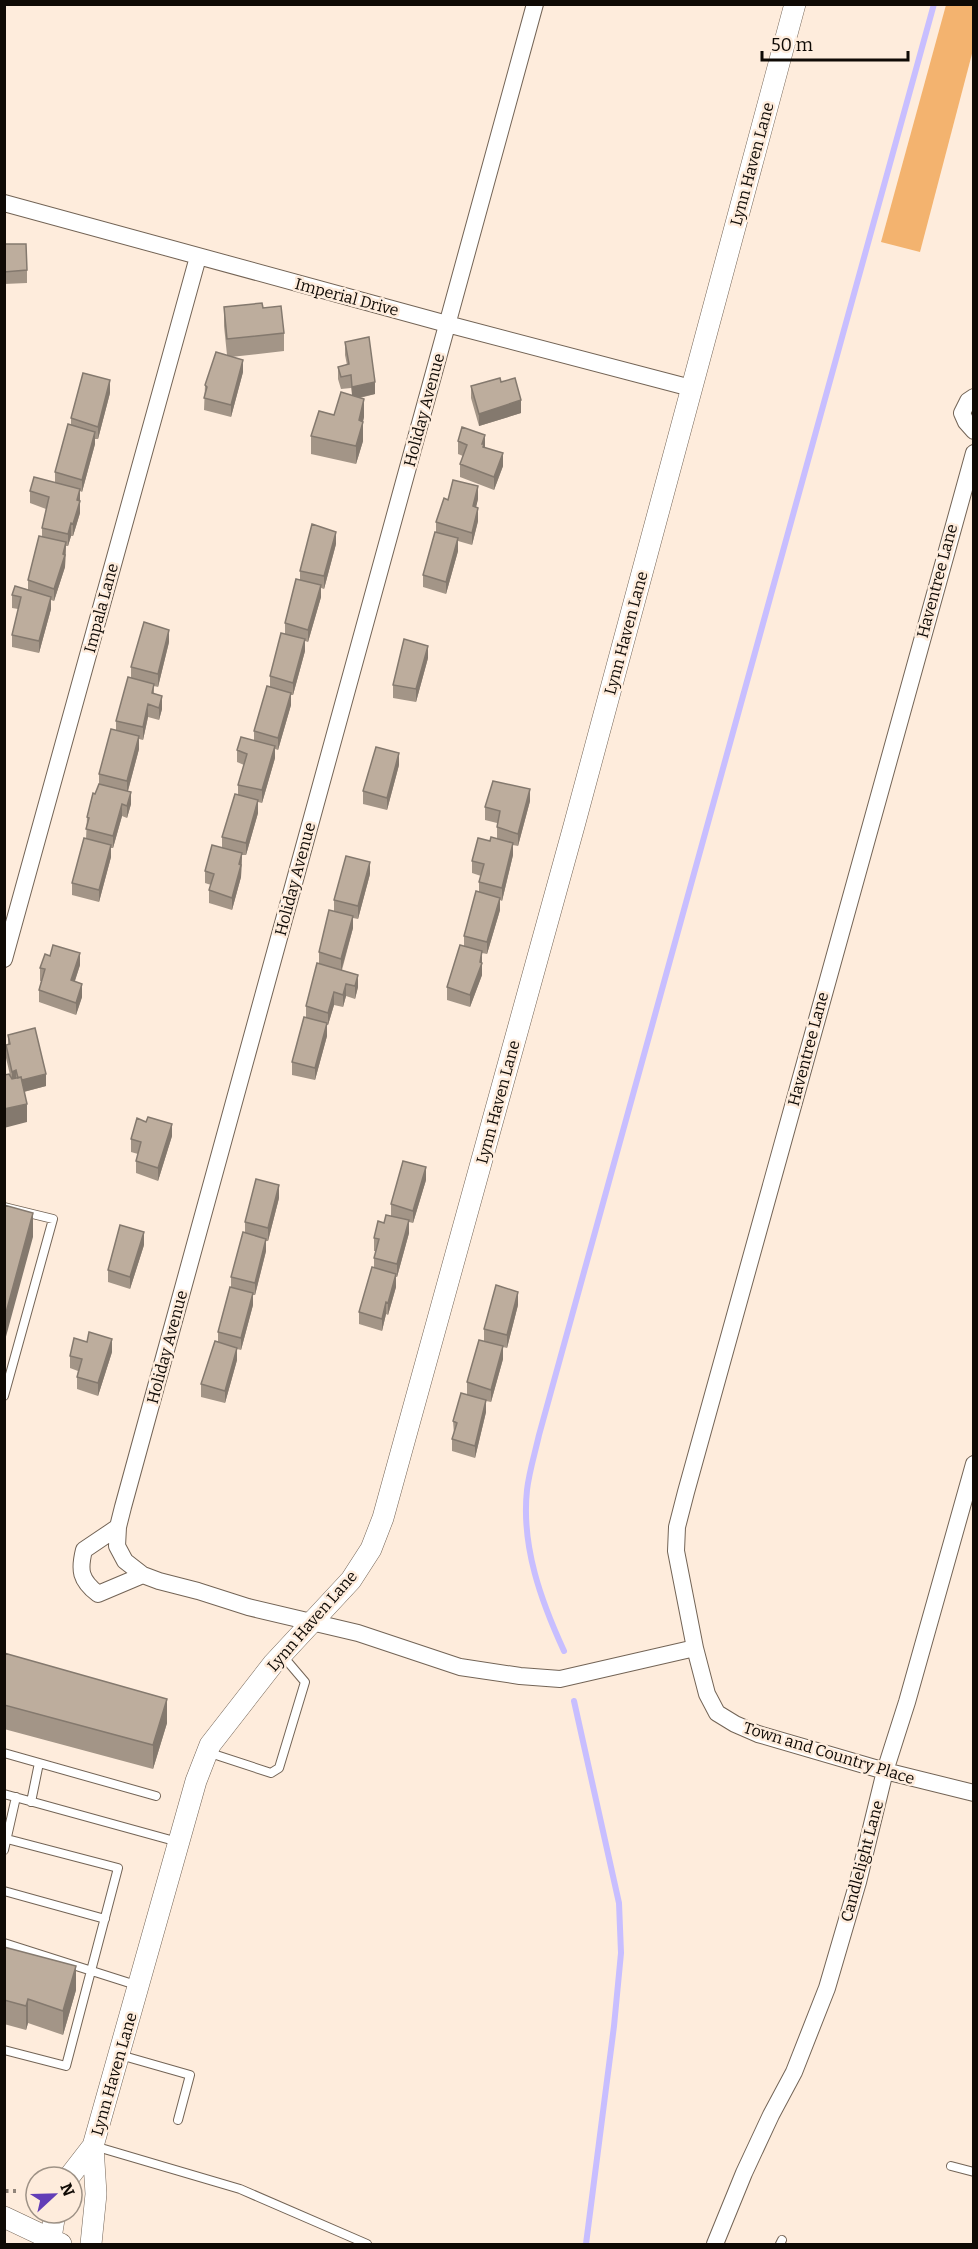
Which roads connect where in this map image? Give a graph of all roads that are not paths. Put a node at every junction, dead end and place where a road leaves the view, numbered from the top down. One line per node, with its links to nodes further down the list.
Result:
1 (535, 4): 5 (street, Holiday Avenue)
2 (795, 4): 6 (street, Lynn Haven Lane)
3 (4, 203): 4 (street, Imperial Drive)
4 (198, 257): 5 (street, Imperial Drive); 10 (street, Impala Lane)
5 (447, 324): 6 (street, Imperial Drive); 14 (street, Holiday Avenue)
6 (691, 388): 16 (street, Lynn Haven Lane)
7 (974, 397): 8 (street)
8 (974, 431)
9 (974, 453): 17 (street, Haventree Lane)
10 (4, 959)
11 (4, 1207): 12 (lane)
12 (4, 1396)
13 (974, 1464): 22 (street, Candlelight Lane)
14 (118, 1527): 15 (street, Holiday Avenue); 15 (street)
15 (143, 1575): 16 (street, Holiday Avenue)
16 (312, 1622): 17 (street); 18 (street, Lynn Haven Lane)
17 (695, 1648): 22 (street, Town and Country Place)
18 (281, 1655): 19 (street, Lynn Haven Lane); 19 (lane)
19 (207, 1752): 29 (street, Lynn Haven Lane)
20 (4, 1753): 21 (lane)
21 (39, 1763): 25 (lane); 27 (lane)
22 (885, 1771): 23 (street, Town and Country Place); 48 (street, Candlelight Lane)
23 (974, 1793)
24 (4, 1794): 26 (lane)
25 (156, 1796)
26 (16, 1797): 27 (lane); 28 (lane)
27 (31, 1802): 29 (lane)
28 (7, 1839): 30 (lane); 32 (lane)
29 (179, 1842): 35 (street, Lynn Haven Lane)
30 (4, 1850)
31 (4, 1891): 32 (lane)
32 (105, 1919): 34 (lane)
33 (4, 1943): 34 (lane)
34 (92, 1972): 35 (lane); 36 (lane)
35 (139, 1986): 37 (street, Lynn Haven Lane)
36 (4, 2050)
37 (119, 2055): 38 (lane); 39 (street, Lynn Haven Lane)
38 (178, 2120)
39 (93, 2146): 40 (street, Lynn Haven Lane); 46 (street, Lynn Haven Lane); 47 (lane)
40 (78, 2165)
41 (951, 2166): 42 (lane)
42 (974, 2172)
43 (4, 2217): 45 (street)
44 (55, 2225): 45 (street)
45 (54, 2242)
46 (91, 2244)
47 (367, 2244)
48 (715, 2244)

